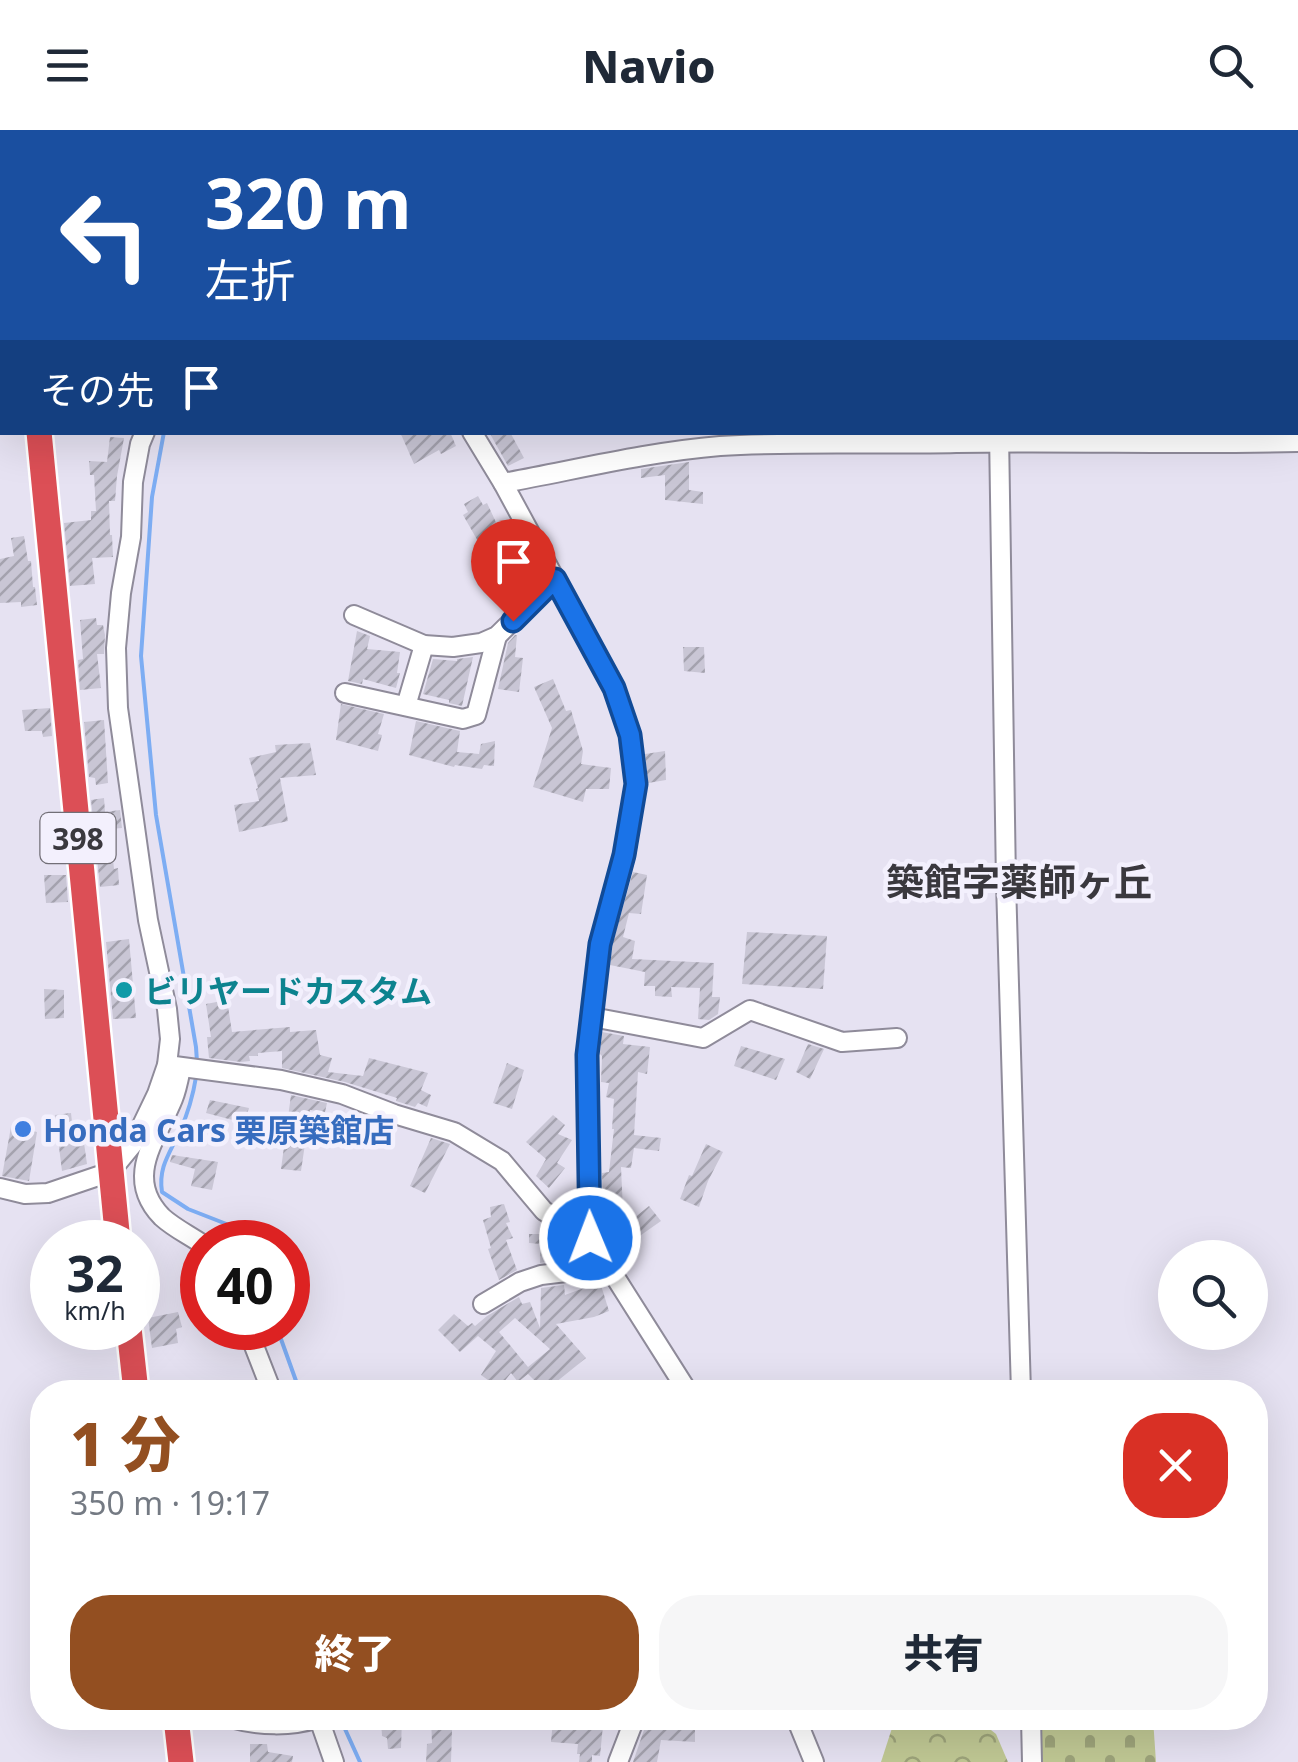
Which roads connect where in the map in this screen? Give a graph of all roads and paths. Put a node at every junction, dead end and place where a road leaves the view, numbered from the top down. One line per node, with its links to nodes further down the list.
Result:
1 (39, 435): 17 (highway, 398)
2 (144, 435): 16 (street)
3 (474, 435): 7 (street)
4 (999, 437): 5 (street); 6 (street); 29 (street)
5 (813, 438): 7 (street)
6 (1298, 442)
7 (503, 484): 8 (street)
8 (555, 579): 10 (street); 14 (street)
9 (354, 615): 11 (street)
10 (498, 636): 11 (street); 13 (street)
11 (424, 644): 13 (street)
12 (345, 693): 13 (street)
13 (406, 706)
14 (592, 1016): 15 (street); 21 (street)
15 (897, 1038)
16 (186, 1068): 17 (street); 20 (street); 21 (street)
17 (110, 1172): 18 (street); 19 (highway, 398)
18 (0, 1188)
19 (115, 1220)
20 (180, 1230)
21 (590, 1238): 22 (street)
22 (608, 1268): 23 (street); 28 (street)
23 (483, 1304)
24 (131, 1350): 26 (highway)
25 (256, 1350): 27 (street)
26 (134, 1380)
27 (267, 1380)
28 (680, 1380)
29 (1020, 1380)
30 (177, 1730): 35 (highway)
31 (322, 1730): 36 (street)
32 (630, 1730): 37 (street)
33 (801, 1730): 38 (street)
34 (1031, 1730): 39 (street)
35 (181, 1762)
36 (334, 1762)
37 (618, 1762)
38 (814, 1762)
39 (1032, 1762)

